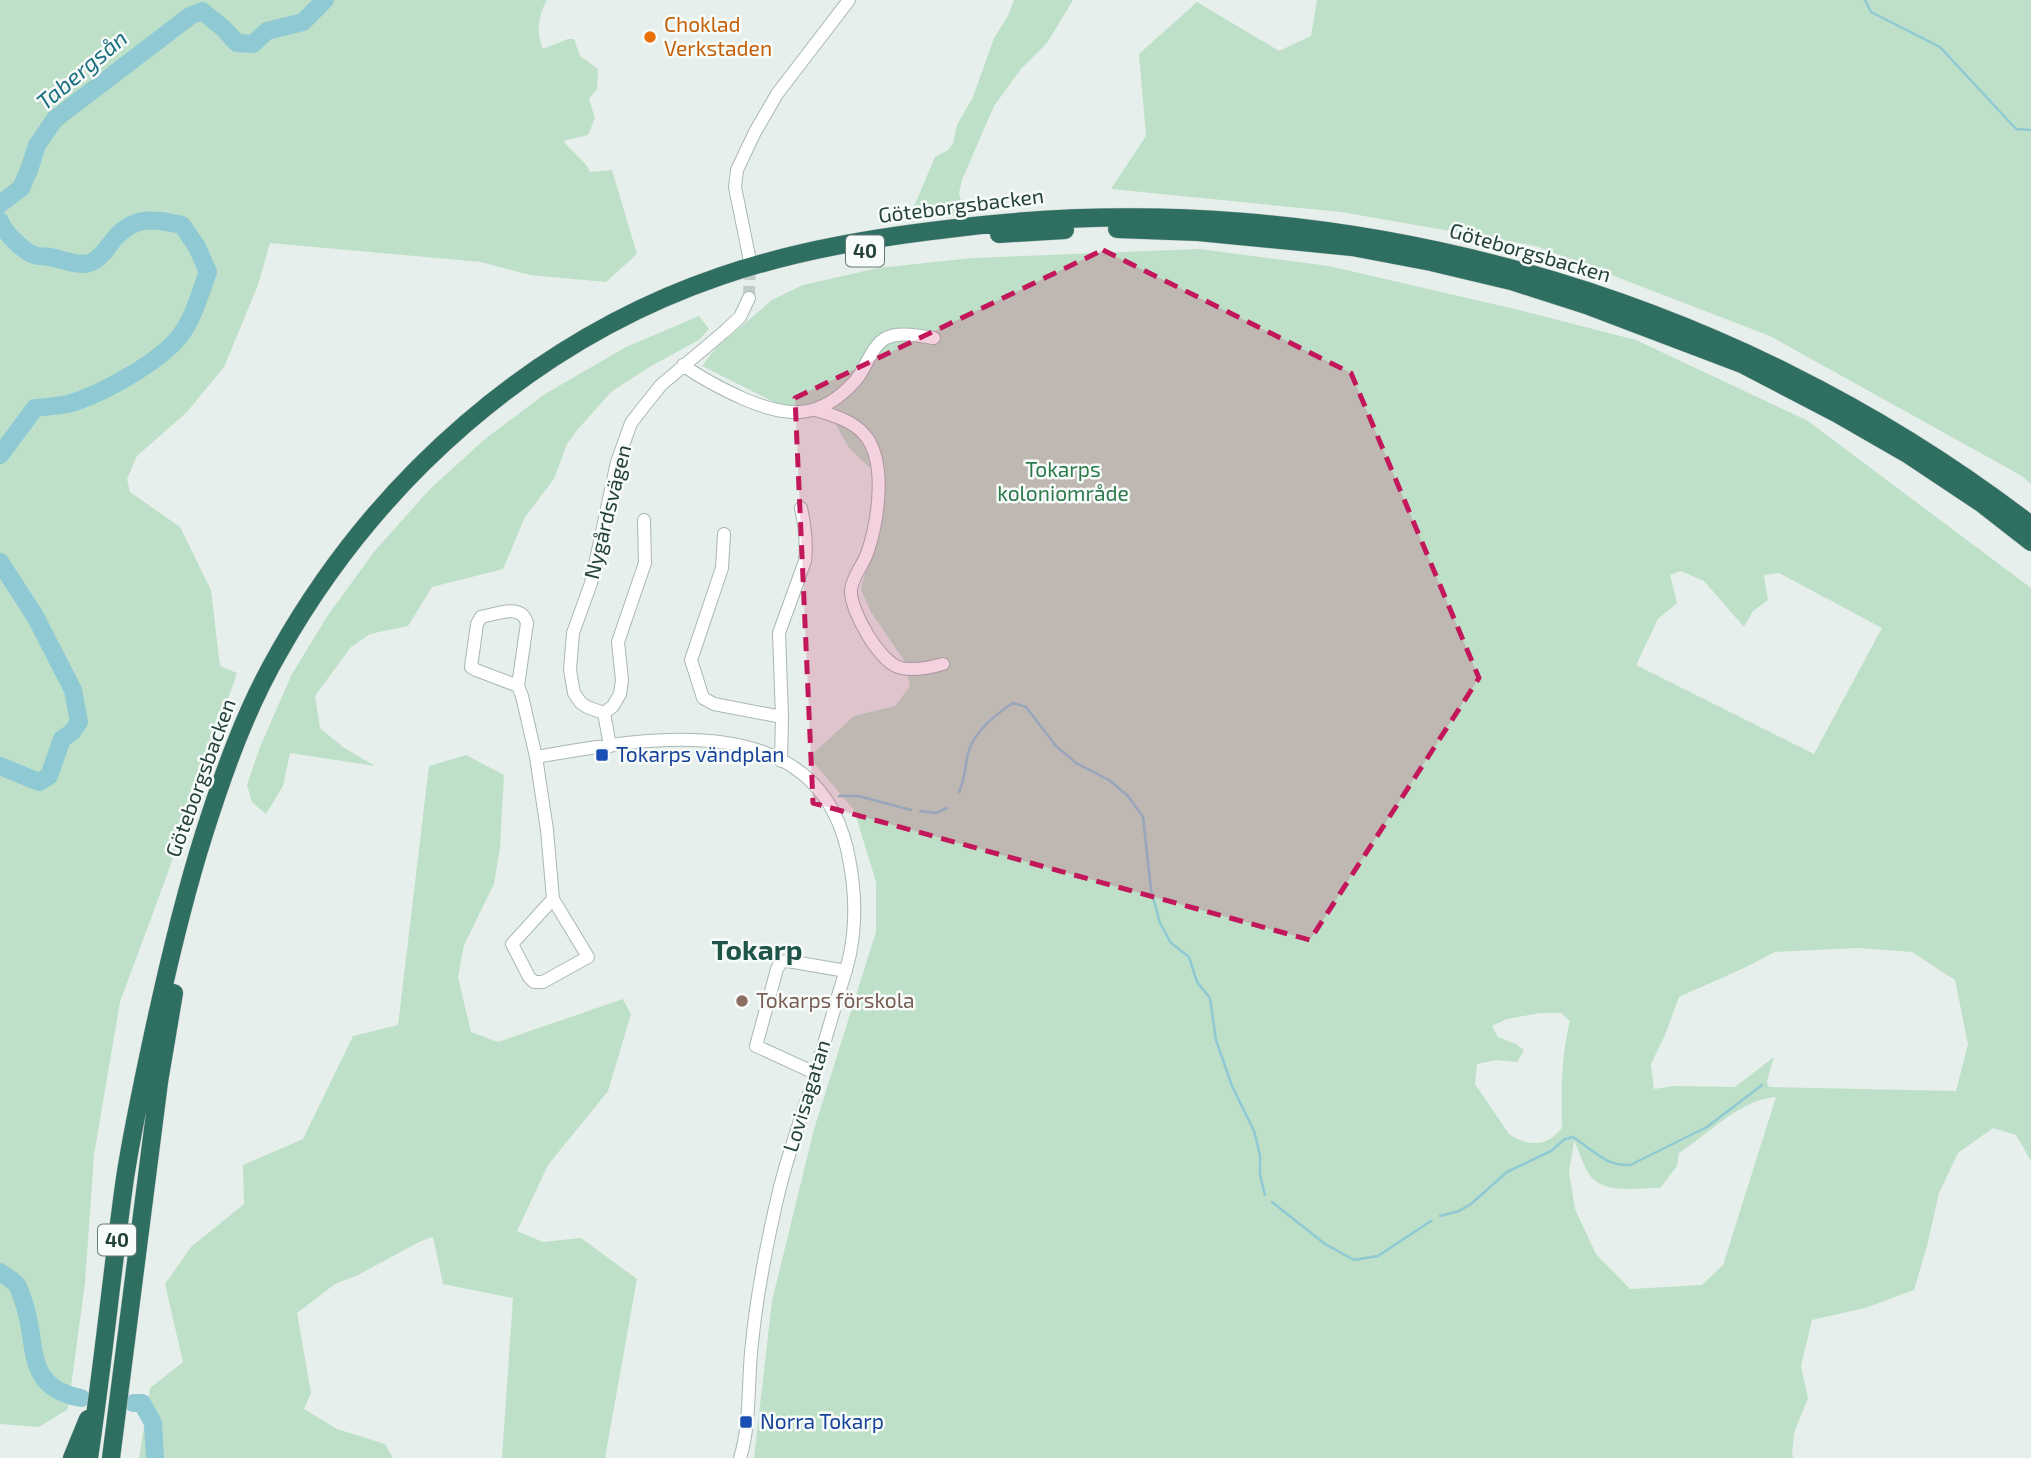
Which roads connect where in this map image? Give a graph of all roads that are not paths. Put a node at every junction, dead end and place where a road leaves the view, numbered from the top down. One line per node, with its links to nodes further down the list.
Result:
1 (849, 0): 2 (street)
2 (750, 261)
3 (749, 298): 5 (street, Nygårdsvägen)
4 (934, 338): 6 (street)
5 (683, 365): 6 (street); 14 (street, Nygårdsvägen)
6 (816, 410): 12 (street)
7 (801, 508): 15 (street)
8 (644, 520): 14 (street, Nygårdsvägen)
9 (2031, 525): 22 (highway, Göteborgsbacken / 40)
10 (724, 534): 15 (street)
11 (2031, 542): 25 (highway, Göteborgsbacken / 40)
12 (943, 664)
13 (518, 686): 13 (street); 17 (street)
14 (604, 713): 16 (street)
15 (782, 717): 18 (street)
16 (610, 746): 17 (street, Lovisagatan); 18 (street, Lovisagatan)
17 (536, 757): 19 (street)
18 (781, 761): 20 (street, Lovisagatan)
19 (553, 899): 19 (street)
20 (846, 971): 21 (street, Lovisagatan); 21 (street)
21 (815, 1073): 26 (street, Lovisagatan)
22 (89, 1430): 23 (highway); 24 (highway)
23 (72, 1458)
24 (89, 1458)
25 (111, 1458)
26 (740, 1458)

